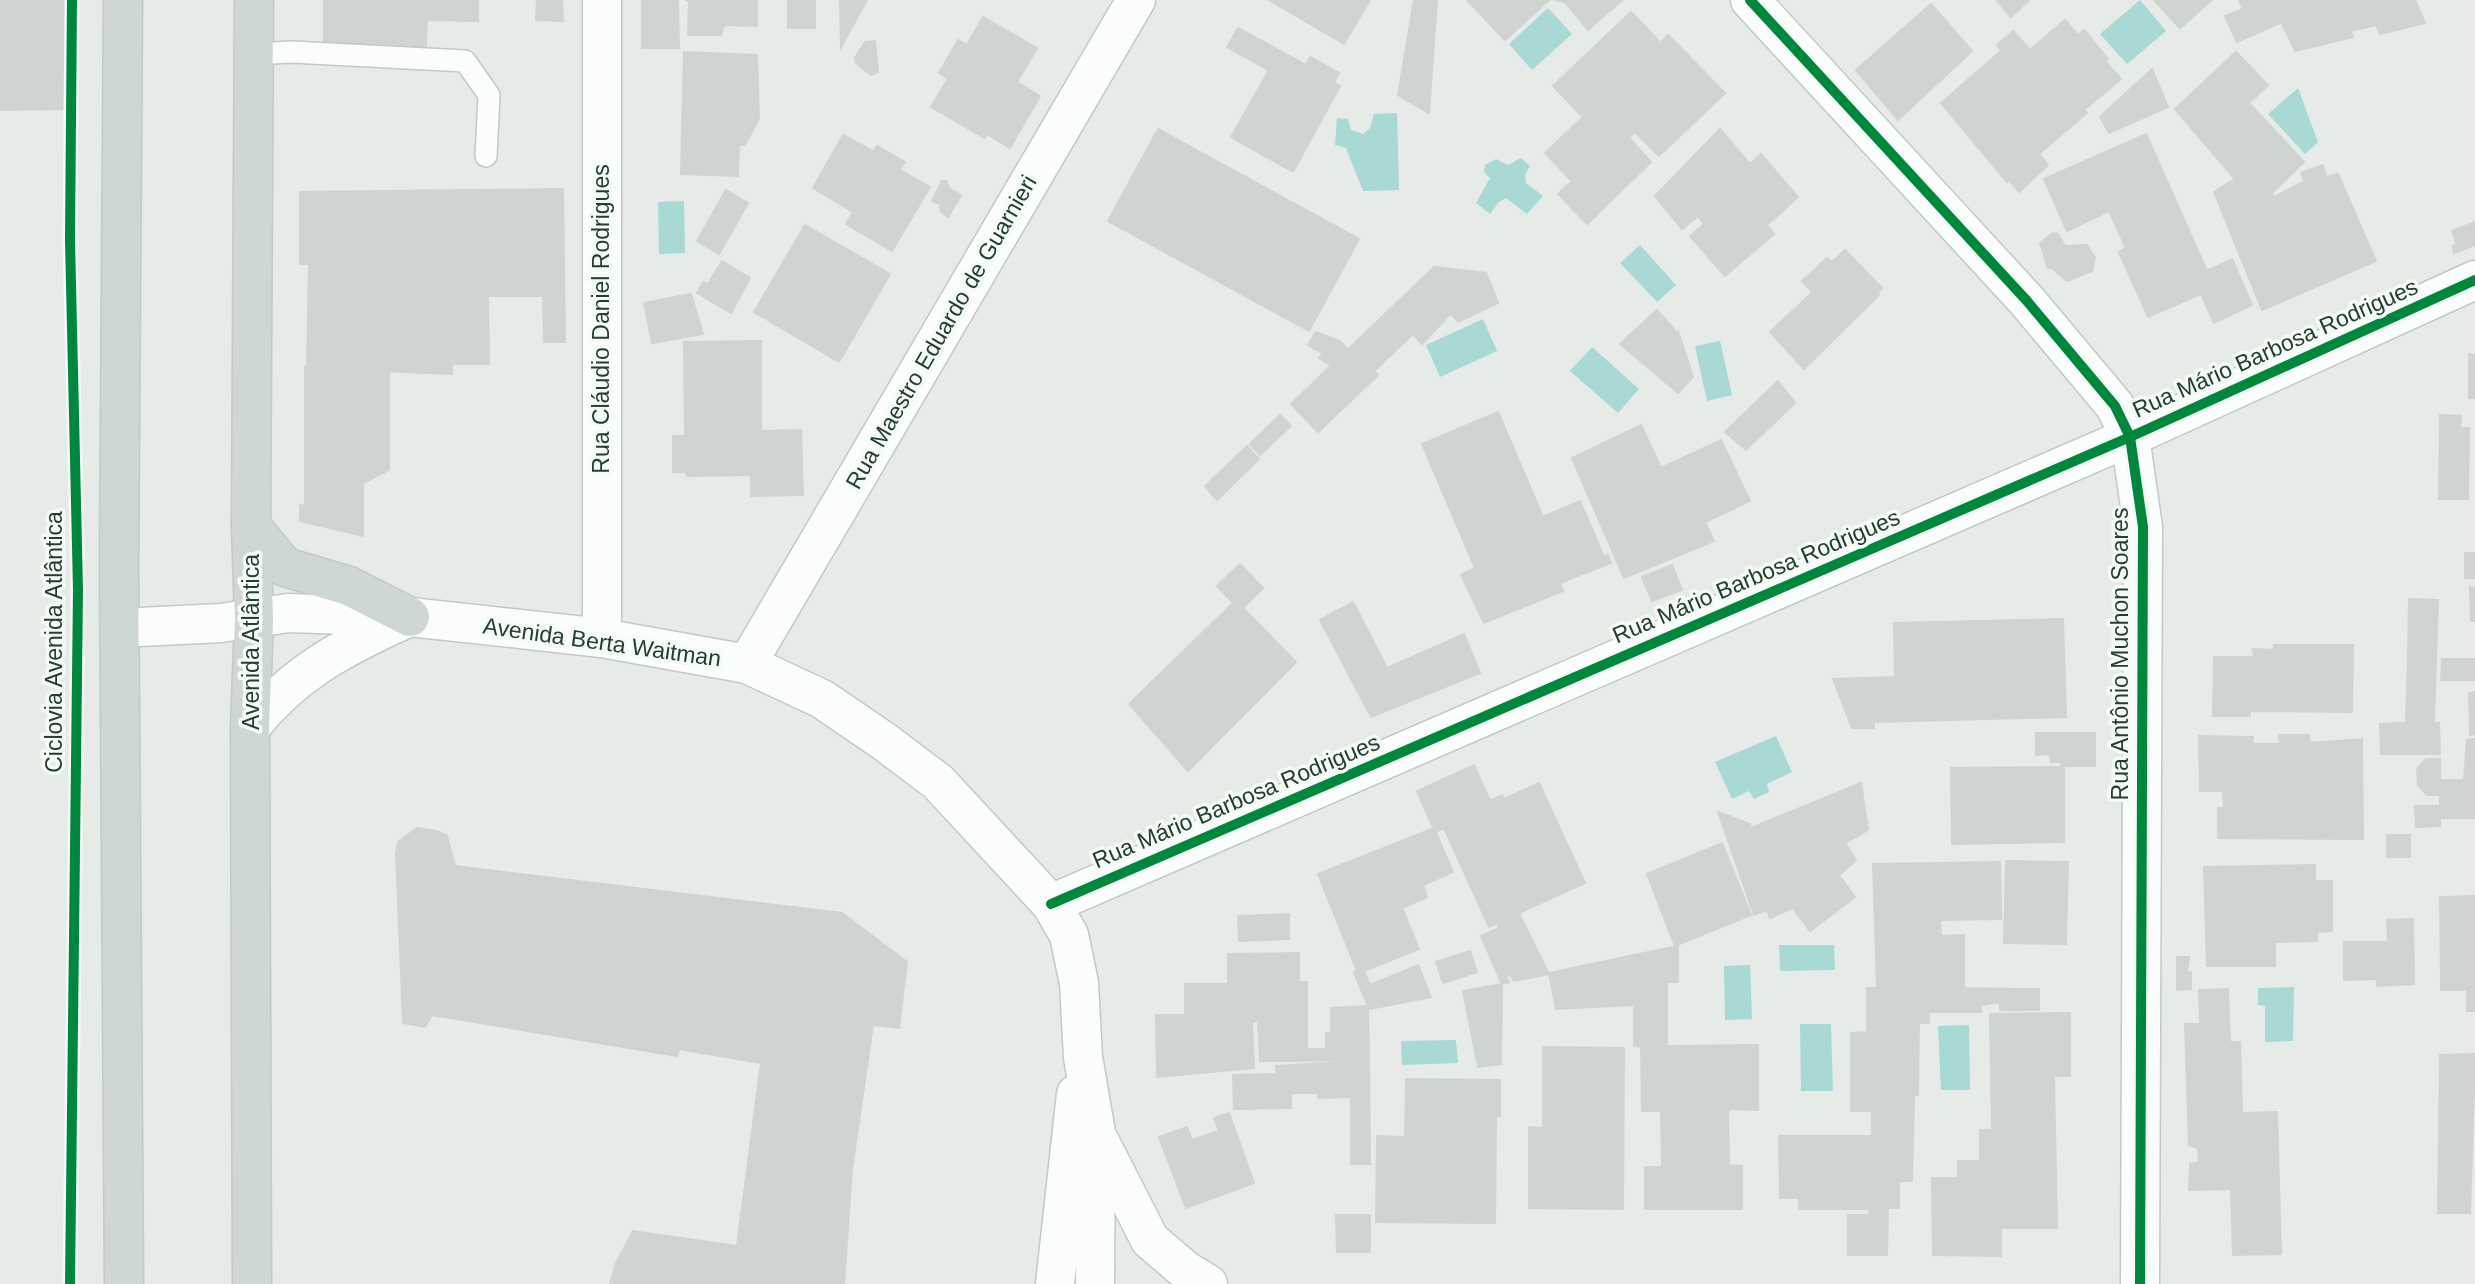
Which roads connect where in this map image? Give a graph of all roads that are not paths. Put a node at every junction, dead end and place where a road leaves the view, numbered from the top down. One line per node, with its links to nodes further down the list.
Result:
1 (123, 0): 13 (main road)
2 (254, 0): 6 (main road, Avenida Atlântica)
3 (602, 0): 14 (street, Rua Cláudio Daniel Rodrigues)
4 (1136, 0): 15 (street, Rua Maestro Eduardo de Guarnieri)
5 (1750, 0): 9 (street, Rua Antônio Muchon Soares)
6 (253, 54): 7 (lane); 10 (main road, Avenida Atlântica)
7 (486, 156)
8 (2475, 280): 9 (street, Rua Mário Barbosa Rodrigues)
9 (2130, 437): 17 (street, Rua Mário Barbosa Rodrigues); 25 (street, Rua Antônio Muchon Soares)
10 (251, 526): 11 (main road); 12 (main road, Avenida Atlântica)
11 (410, 617): 12 (street, Avenida Berta Waitman); 14 (street, Avenida Berta Waitman); 16 (street)
12 (254, 620): 13 (street, Avenida Berta Waitman); 16 (main road, Avenida Atlântica)
13 (120, 628): 20 (main road)
14 (602, 638): 15 (street, Avenida Berta Waitman)
15 (747, 664): 17 (street, Avenida Berta Waitman)
16 (250, 728): 21 (main road, Avenida Atlântica)
17 (1051, 904): 18 (street, Avenida Berta Waitman)
18 (1083, 1057): 19 (street, Avenida Berta Waitman); 22 (street, Avenida Berta Waitman)
19 (1096, 1133): 23 (street, Avenida Berta Waitman); 24 (street)
20 (124, 1284)
21 (252, 1284)
22 (1055, 1284)
23 (1095, 1284)
24 (1208, 1284)
25 (2140, 1284)

